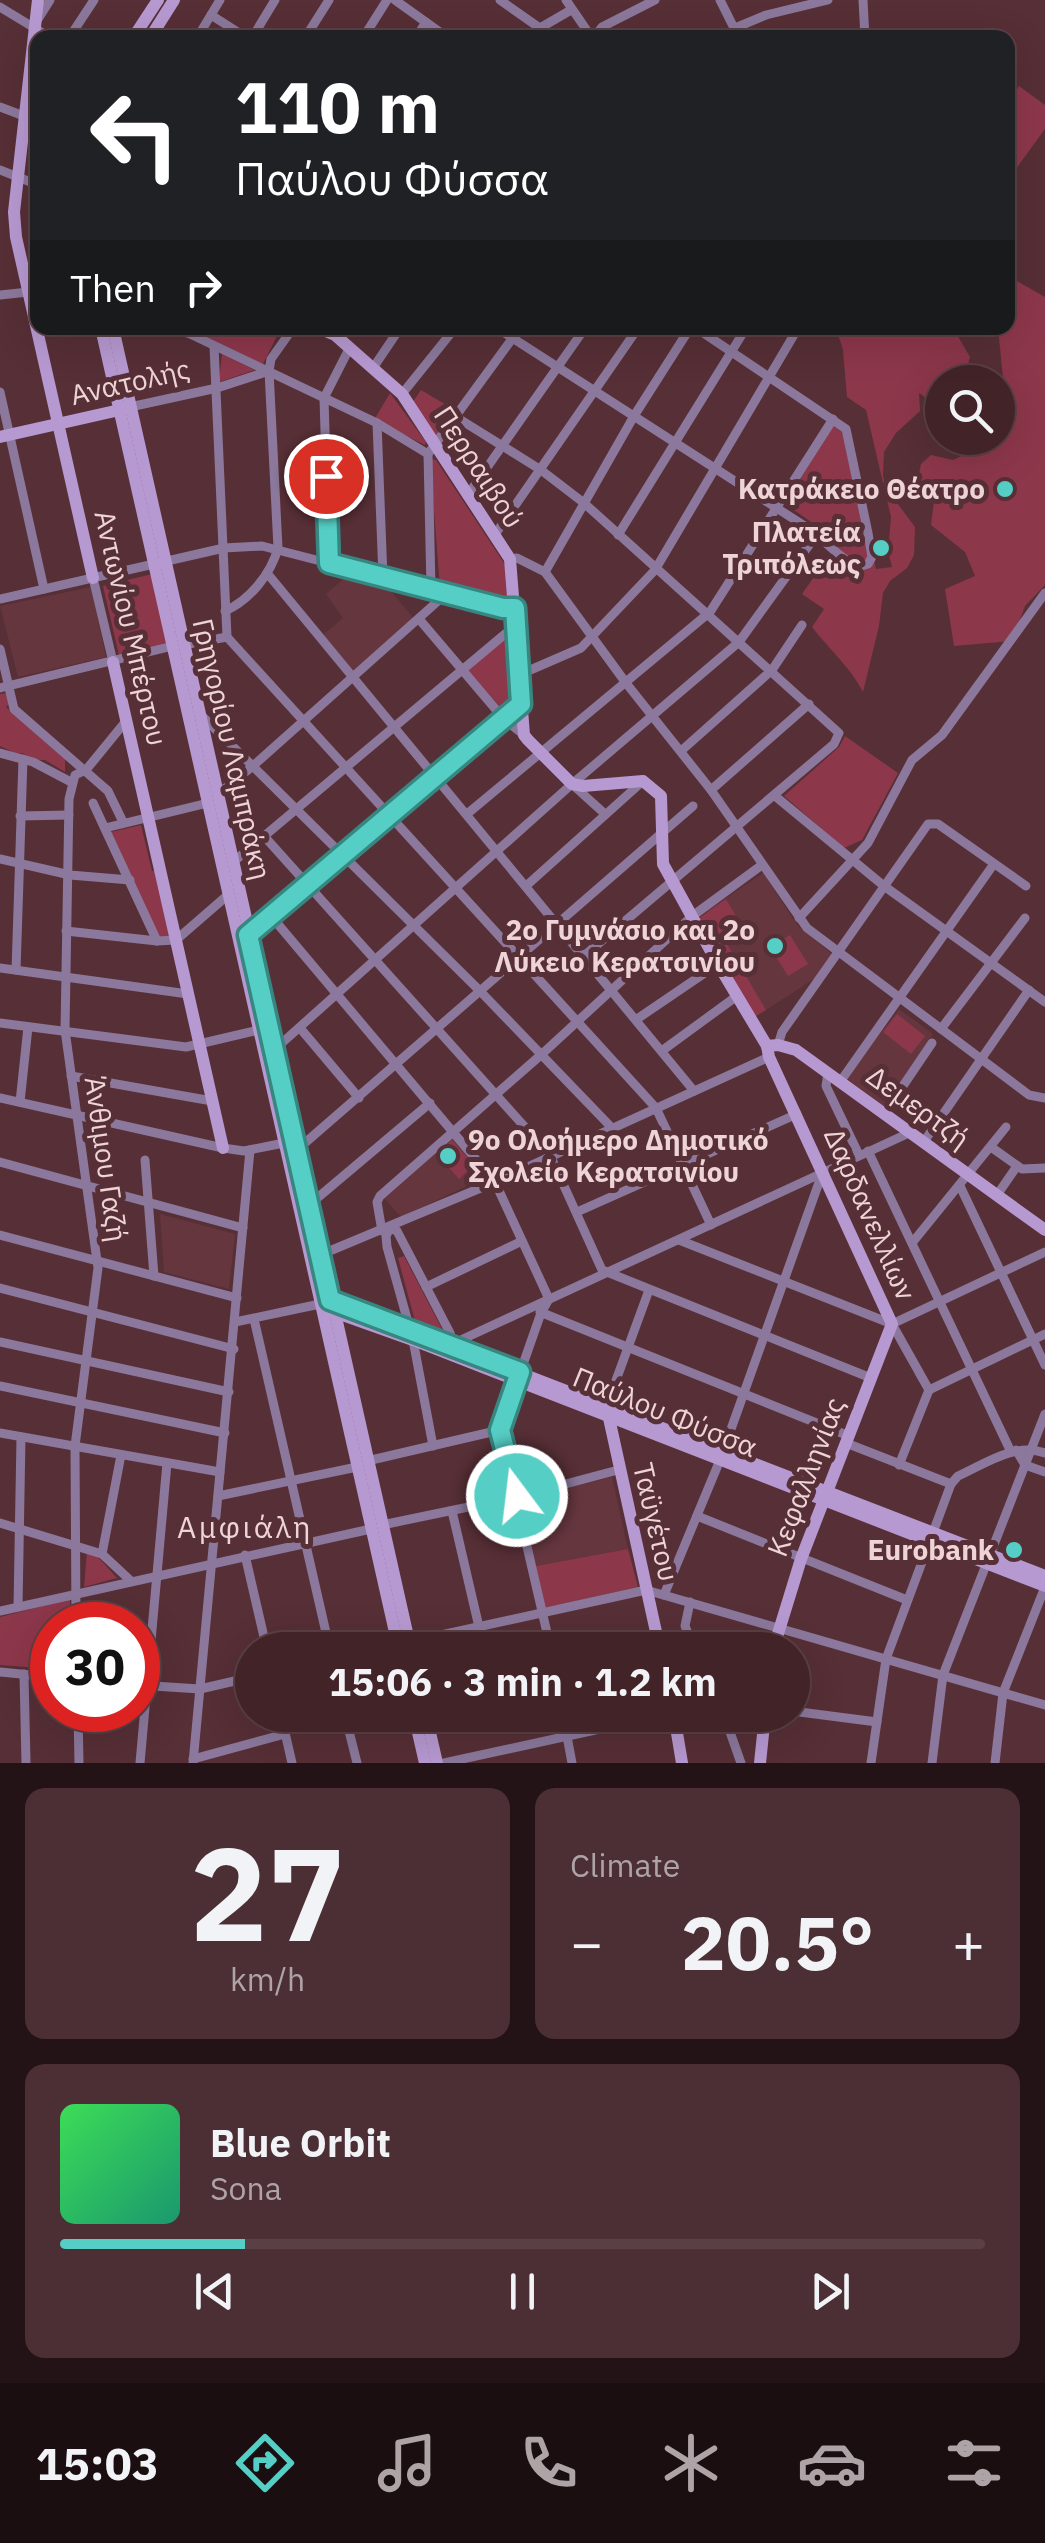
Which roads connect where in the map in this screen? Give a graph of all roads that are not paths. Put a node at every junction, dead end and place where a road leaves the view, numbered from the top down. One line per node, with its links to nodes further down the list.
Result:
1 (38, 0): 21 (street, Αντωνίου Μπέρτου)
2 (50, 0): 21 (street)
3 (94, 0): 24 (street)
4 (158, 0): 25 (street)
5 (174, 0): 26 (street)
6 (220, 0): 19 (street)
7 (274, 0): 29 (street)
8 (329, 0): 30 (street)
9 (388, 0): 31 (street)
10 (395, 0): 20 (street)
11 (500, 0): 34 (street)
12 (656, 0): 16 (street)
13 (720, 0): 38 (street)
14 (828, 0): 39 (street)
15 (863, 0): 40 (street)
16 (640, 3): 37 (street)
17 (569, 5): 35 (street); 36 (street)
18 (0, 7): 21 (street)
19 (211, 15): 27 (street); 28 (street)
20 (426, 22): 32 (street); 33 (street)
21 (35, 25): 22 (street, Αντωνίου Μπέρτου); 23 (street)
22 (34, 30)
23 (41, 30)
24 (74, 30)
25 (138, 30)
26 (155, 30)
27 (202, 30)
28 (236, 30)
29 (254, 30)
30 (311, 30)
31 (368, 30)
32 (421, 30)
33 (437, 30)
34 (534, 30)
35 (540, 30)
36 (586, 30)
37 (600, 30)
38 (736, 30)
39 (741, 30)
40 (865, 30)
41 (30, 68): 43 (street, Αντωνίου Μπέρτου)
42 (30, 90): 43 (street)
43 (27, 94): 45 (street, Αντωνίου Μπέρτου)
44 (4, 106): 45 (street)
45 (24, 116): 47 (street, Αντωνίου Μπέρτου)
46 (0, 170): 47 (street)
47 (17, 176): 48 (street); 49 (street, Αντωνίου Μπέρτου)
48 (30, 181)
49 (30, 279)
50 (30, 292): 51 (street)
51 (0, 294)
52 (42, 335): 85 (street, Αντωνίου Μπέρτου)
53 (103, 335): 81 (street, Γρηγορίου Λαμπράκη)
54 (114, 335): 81 (street, Γρηγορίου Λαμπράκη)
55 (192, 335): 69 (street)
56 (287, 335): 74 (street)
57 (341, 335): 70 (street, Περραιβού)
58 (395, 335): 73 (street)
59 (449, 335): 79 (street)
60 (508, 335): 68 (street)
61 (514, 335): 68 (street)
62 (579, 335): 72 (street)
63 (633, 335): 77 (street)
64 (688, 335): 82 (street)
65 (705, 335): 71 (street)
66 (742, 335): 71 (street)
67 (794, 335): 75 (street)
68 (512, 338): 72 (street); 83 (street)
69 (214, 346): 74 (street); 76 (street)
70 (350, 347): 73 (street, Περραιβού); 80 (street)
71 (732, 351): 75 (street); 88 (street)
72 (558, 366): 77 (street); 89 (street)
73 (373, 368): 79 (street, Περραιβού)
74 (269, 372): 76 (street, Ανατολής); 80 (street); 100 (street)
75 (770, 376): 84 (street); 91 (street)
76 (217, 388): 81 (street, Ανατολής); 99 (street)
77 (594, 390): 82 (street); 92 (street)
78 (0, 392): 87 (street)
79 (402, 394): 90 (street, Περραιβού)
80 (324, 398): 86 (street); 103 (street)
81 (125, 409): 85 (street, Ανατολής); 102 (street, Γρηγορίου Λαμπράκη)
82 (634, 416): 88 (street); 94 (street)
83 (456, 417): 89 (street); 90 (street)
84 (833, 419): 95 (street); 96 (street)
85 (60, 423): 87 (street, Ανατολής); 108 (street, Αντωνίου Μπέρτου)
86 (377, 423): 90 (street); 107 (street)
87 (5, 436): 109 (street)
88 (677, 442): 91 (street); 97 (street)
89 (503, 445): 92 (street); 93 (street)
90 (431, 451): 93 (street, Περραιβού); 110 (street)
91 (717, 468): 95 (street); 104 (street)
92 (541, 470): 94 (street); 98 (street)
93 (467, 496): 98 (street, Περραιβού)
94 (584, 502): 97 (street); 105 (street)
95 (778, 508): 96 (street); 116 (street)
96 (817, 534): 122 (street)
97 (618, 535): 104 (street)
98 (494, 536): 101 (street, Περραιβού)
99 (224, 548): 100 (street); 102 (street); 115 (street)
100 (278, 548): 103 (street); 106 (street)
101 (510, 559): 105 (street); 114 (street, Περραιβού)
102 (159, 563): 108 (street); 123 (street, Γρηγορίου Λαμπράκη)
103 (329, 563): 107 (street)
104 (655, 570): 116 (street); 121 (street)
105 (545, 572): 121 (street)
106 (267, 574): 115 (street); 129 (street)
107 (383, 576): 110 (street)
108 (93, 578): 109 (street); 125 (street, Αντωνίου Μπέρτου)
109 (44, 589): 113 (street)
110 (431, 589): 111 (street)
111 (447, 593): 114 (street); 117 (street)
112 (1045, 594): 172 (street)
113 (0, 599)
114 (515, 608): 119 (street, Περραιβού)
115 (225, 611): 120 (street)
116 (707, 616): 122 (street); 130 (street)
117 (419, 619): 126 (street); 129 (street)
118 (802, 625): 127 (street)
119 (516, 629): 126 (street); 128 (street, Περραιβού)
120 (227, 637): 123 (street); 138 (street)
121 (593, 638): 128 (street); 130 (street)
122 (739, 642): 127 (street); 135 (street)
123 (178, 646): 125 (street); 134 (street, Γρηγορίου Λαμπράκη)
124 (0, 649): 131 (street)
125 (114, 662): 131 (street); 137 (street, Αντωνίου Μπέρτου)
126 (462, 670): 136 (street); 139 (street)
127 (772, 670): 133 (street); 141 (street)
128 (521, 674): 132 (street, Περραιβού)
129 (353, 676): 138 (street); 139 (street)
130 (626, 683): 135 (street); 143 (street)
131 (4, 687): 147 (street)
132 (521, 704): 136 (street); 140 (street, Περραιβού)
133 (809, 704): 152 (street); 153 (street)
134 (193, 710): 145 (street); 154 (street, Γρηγορίου Λαμπράκη)
135 (652, 716): 141 (street); 151 (street)
136 (504, 719): 140 (street); 148 (street)
137 (126, 721): 147 (street); 162 (street, Αντωνίου Μπέρτου)
138 (304, 721): 145 (street); 146 (street)
139 (394, 727): 146 (street); 148 (street)
140 (524, 734): 143 (street)
141 (681, 751): 152 (street)
142 (0, 752): 144 (street)
143 (538, 753): 151 (street); 159 (street)
144 (23, 759): 150 (street); 161 (street)
145 (254, 765): 154 (street); 157 (street)
146 (345, 768): 157 (street); 163 (street)
147 (86, 770): 150 (street); 164 (street)
148 (436, 776): 159 (street); 163 (street)
149 (643, 781): 151 (street); 160 (street); 167 (street, Δαρδανελλίων)
150 (72, 782): 158 (street, Άνθιμου Γαζή)
151 (572, 784): 160 (street); 169 (street)
152 (711, 790): 166 (street)
153 (775, 796): 166 (street); 172 (street)
154 (212, 798): 162 (street); 174 (street, Γρηγορίου Λαμπράκη); 185 (street, Γρηγορίου Λαμπράκη)
155 (94, 803): 165 (street)
156 (692, 806): 167 (street)
157 (298, 808): 168 (street); 170 (street)
158 (69, 814): 161 (street); 177 (street, Άνθιμου Γαζή)
159 (467, 814): 169 (street)
160 (606, 814): 181 (street)
161 (20, 816): 173 (street)
162 (149, 816): 164 (street); 195 (street, Αντωνίου Μπέρτου)
163 (389, 816): 170 (street); 184 (street)
164 (123, 822): 165 (street)
165 (105, 828): 178 (street)
166 (738, 828): 175 (street); 179 (street)
167 (662, 834): 179 (street, Δαρδανελλίων); 190 (street)
168 (264, 836): 174 (street); 180 (street)
169 (497, 850): 181 (street); 184 (street)
170 (344, 854): 180 (street); 191 (street)
171 (0, 859): 173 (street)
172 (852, 862): 182 (street); 188 (street)
173 (18, 863): 177 (street); 204 (street)
174 (232, 863): 194 (street, Γρηγορίου Λαμπράκη)
175 (762, 865): 187 (street); 188 (street)
176 (991, 868): 193 (street)
177 (70, 875): 178 (street); 192 (street, Άνθιμου Γαζή)
178 (130, 880): 196 (street)
179 (673, 883): 187 (street, Δαρδανελλίων); 198 (street)
180 (308, 884): 186 (street); 200 (street)
181 (526, 886): 190 (street)
182 (884, 886): 183 (street); 193 (street); 197 (street)
183 (1026, 886)
184 (455, 887): 191 (street); 199 (street)
185 (229, 894): 195 (street); 222 (street, Γρηγορίου Λαμπράκη)
186 (271, 916): 194 (street); 209 (street)
187 (691, 917): 202 (street, Δαρδανελλίων); 206 (street)
188 (799, 918): 197 (street)
189 (1025, 918): 201 (street)
190 (558, 922): 198 (street); 199 (street)
191 (414, 924): 200 (street); 208 (street)
192 (66, 930): 196 (street); 205 (street, Άνθιμου Γαζή)
193 (946, 932): 201 (street); 212 (street)
194 (248, 935): 226 (street, Γρηγορίου Λαμπράκη)
195 (176, 940): 196 (street); 210 (street, Αντωνίου Μπέρτου)
196 (158, 941)
197 (839, 952): 212 (street); 225 (street)
198 (585, 954): 206 (street)
199 (519, 958): 208 (street); 215 (street)
200 (375, 960): 209 (street); 219 (street)
201 (991, 962): 207 (street); 220 (street)
202 (718, 964): 211 (street, Δαρδανελλίων); 214 (street)
203 (0, 968): 204 (street)
204 (16, 970): 205 (street)
205 (64, 978): 210 (street); 221 (street, Άνθιμου Γαζή)
206 (611, 988): 214 (street); 215 (street)
207 (1029, 990): 213 (street); 229 (street)
208 (480, 991): 219 (street); 228 (street)
209 (337, 993): 218 (street); 230 (street)
210 (188, 994): 224 (street, Αντωνίου Μπέρτου)
211 (736, 996): 225 (street, Δαρδανελλίων); 227 (street)
212 (902, 999): 220 (street); 233 (street)
213 (1045, 1002)
214 (636, 1018): 227 (street)
215 (578, 1022): 228 (street); 242 (street)
216 (0, 1023): 217 (street)
217 (28, 1027): 221 (street); 240 (street)
218 (300, 1028): 226 (street); 237 (street)
219 (437, 1029): 230 (street); 235 (street)
220 (941, 1029): 229 (street)
221 (66, 1030): 224 (street); 232 (street, Άνθιμου Γαζή)
222 (259, 1030): 224 (street); 251 (street, Γρηγορίου Λαμπράκη)
223 (932, 1043): 244 (street)
224 (200, 1046): 239 (street, Αντωνίου Μπέρτου)
225 (771, 1049): 231 (street, Δεμερτζή); 234 (street); 243 (street, Δαρδανελλίων)
226 (274, 1050): 251 (street, Γρηγορίου Λαμπράκη)
227 (662, 1050): 234 (street)
228 (542, 1054): 235 (street); 247 (street)
229 (982, 1058): 238 (street); 250 (street)
230 (398, 1065): 237 (street); 241 (street)
231 (828, 1073): 233 (street, Δεμερτζή); 255 (street)
232 (71, 1076): 239 (street); 245 (street, Άνθιμου Γαζή)
233 (840, 1082): 244 (street, Δεμερτζή)
234 (694, 1091): 242 (street)
235 (495, 1095): 248 (street); 256 (street)
236 (0, 1098): 240 (street)
237 (359, 1098): 251 (street)
238 (1045, 1098)
239 (212, 1101): 252 (street, Αντωνίου Μπέρτου)
240 (20, 1102): 245 (street)
241 (430, 1103): 248 (street); 268 (street)
242 (656, 1108): 247 (street); 259 (street)
243 (797, 1114): 259 (street); 262 (street, Δαρδανελλίων)
244 (884, 1114): 249 (street, Δεμερτζή)
245 (77, 1115): 252 (street); 265 (street, Άνθιμου Γαζή)
246 (1006, 1126): 253 (street)
247 (612, 1128): 256 (street)
248 (453, 1130): 264 (street); 272 (street)
249 (909, 1133): 250 (street, Δεμερτζή); 255 (street)
250 (924, 1143): 263 (street, Δεμερτζή)
251 (290, 1144): 254 (street); 268 (street, Γρηγορίου Λαμπράκη); 291 (street, Γρηγορίου Λαμπράκη)
252 (223, 1148): 254 (street)
253 (990, 1148): 260 (street); 263 (street)
254 (250, 1150): 271 (street)
255 (863, 1153): 262 (street); 277 (street)
256 (550, 1155): 264 (street); 269 (street)
257 (145, 1160): 267 (street)
258 (0, 1162): 265 (street)
259 (684, 1166): 269 (street); 270 (street)
260 (1017, 1166): 261 (street); 266 (street)
261 (1045, 1168)
262 (823, 1172): 270 (street); 284 (street); 297 (street, Δαρδανελλίων)
263 (965, 1180): 266 (street, Δεμερτζή); 277 (street); 282 (street)
264 (495, 1182): 272 (street); 276 (street)
265 (87, 1186): 267 (street); 280 (street, Άνθιμου Γαζή)
266 (997, 1195): 273 (street, Δεμερτζή)
267 (148, 1204): 271 (street); 283 (street)
268 (308, 1205): 279 (street, Γρηγορίου Λαμπράκη)
269 (577, 1212): 281 (street)
270 (711, 1225): 275 (street)
271 (243, 1228): 288 (street)
272 (386, 1229): 279 (street); 285 (street); 300 (street)
273 (1045, 1230)
274 (0, 1235): 280 (street)
275 (679, 1240): 281 (street); 284 (street)
276 (522, 1241): 285 (street); 289 (street)
277 (912, 1243): 290 (street)
278 (1045, 1252): 282 (street)
279 (320, 1255): 291 (street, Γρηγορίου Λαμπράκη)
280 (98, 1260): 283 (street); 293 (street, Άνθιμου Γαζή)
281 (607, 1273): 287 (street); 289 (street)
282 (1002, 1273): 290 (street); 302 (street)
283 (154, 1276): 288 (street)
284 (786, 1282): 297 (street); 301 (street)
285 (426, 1287): 306 (street)
286 (0, 1288): 293 (street)
287 (649, 1290): 301 (street); 304 (street)
288 (237, 1298): 296 (street)
289 (549, 1300): 292 (street)
290 (940, 1302): 297 (street); 309 (street)
291 (328, 1305): 294 (street); 295 (street, Παύλου Φύσσα); 298 (street, Γρηγορίου Λαμπράκη); 300 (street, Παύλου Φύσσα); 332 (street, Γρηγορίου Λαμπράκη)
292 (538, 1310): 304 (street); 306 (street); 310 (street)
293 (94, 1313): 305 (street); 307 (street, Άνθιμου Γαζή)
294 (254, 1319): 296 (street); 338 (street)
295 (356, 1319): 298 (street); 300 (street, Παύλου Φύσσα)
296 (235, 1322): 305 (street)
297 (892, 1324): 311 (street, Κεφαλληνίας); 313 (street, Δαρδανελλίων)
298 (338, 1334): 332 (street, Γρηγορίου Λαμπράκη)
299 (1045, 1334): 302 (street)
300 (416, 1335): 306 (street, Παύλου Φύσσα); 325 (street)
301 (765, 1336): 311 (street); 315 (street)
302 (1034, 1340): 308 (street); 309 (street)
303 (0, 1342): 307 (street)
304 (627, 1349): 315 (street); 317 (street)
305 (234, 1350): 314 (street)
306 (453, 1351): 310 (street, Παύλου Φύσσα)
307 (85, 1361): 314 (street); 316 (street, Άνθιμου Γαζή)
308 (1045, 1365)
309 (970, 1368): 313 (street); 327 (street)
310 (518, 1376): 317 (street, Παύλου Φύσσα); 319 (street)
311 (871, 1378): 323 (street, Κεφαλληνίας)
312 (0, 1386): 316 (street)
313 (929, 1390): 333 (street)
314 (229, 1392): 320 (street)
315 (743, 1394): 323 (street); 330 (street)
316 (79, 1402): 320 (street); 324 (street, Άνθιμου Γαζή)
317 (606, 1410): 330 (street, Παύλου Φύσσα); 335 (street, Ταϋγέτου)
318 (1045, 1414): 326 (street)
319 (500, 1430): 325 (street); 341 (street)
320 (225, 1432): 336 (street)
321 (0, 1433): 322 (street)
322 (20, 1436): 324 (street); 346 (street)
323 (847, 1439): 333 (street); 342 (street, Κεφαλληνίας)
324 (75, 1446): 328 (street); 350 (street, Άνθιμου Γαζή)
325 (433, 1446): 332 (street)
326 (1032, 1448): 327 (street); 329 (street); 334 (street)
327 (1014, 1451): 334 (street); 339 (street)
328 (122, 1454): 331 (street); 351 (street)
329 (1045, 1454)
330 (721, 1456): 342 (street, Παύλου Φύσσα); 344 (street)
331 (167, 1463): 336 (street); 356 (street)
332 (362, 1464): 338 (street); 347 (street, Γρηγορίου Λαμπράκη)
333 (899, 1465): 339 (street)
334 (1025, 1466): 337 (street); 354 (street)
335 (618, 1470): 341 (street); 360 (street, Ταϋγέτου)
336 (220, 1472): 340 (street)
337 (1045, 1472)
338 (291, 1480): 340 (street); 349 (street)
339 (951, 1484): 348 (street)
340 (218, 1496): 355 (street)
341 (517, 1496): 343 (street); 369 (street)
342 (825, 1496): 348 (street, Παύλου Φύσσα); 353 (street, Κεφαλληνίας)
343 (452, 1511): 347 (street); 370 (street)
344 (697, 1516): 353 (street); 362 (street)
345 (0, 1523): 346 (street)
346 (21, 1527): 350 (street); 367 (street)
347 (377, 1527): 349 (street); 374 (street, Γρηγορίου Λαμπράκη)
348 (931, 1536): 354 (street, Παύλου Φύσσα); 363 (street)
349 (304, 1543): 352 (street); 373 (street)
350 (76, 1544): 351 (street); 361 (street, Άνθιμου Γαζή)
351 (102, 1554): 358 (street)
352 (245, 1555): 355 (street); 372 (street)
353 (801, 1559): 363 (street); 371 (street, Κεφαλληνίας)
354 (991, 1559): 357 (street, Παύλου Φύσσα); 359 (street, Παύλου Φύσσα); 384 (street)
355 (212, 1562): 356 (street); 387 (street)
356 (156, 1575): 358 (street); 365 (street)
357 (1045, 1576)
358 (131, 1581): 361 (street)
359 (1045, 1586): 388 (street)
360 (646, 1590): 362 (street); 369 (street); 377 (street, Ταϋγέτου)
361 (76, 1594): 364 (street, Άνθιμου Γαζή); 367 (street)
362 (664, 1595): 366 (street)
363 (907, 1600): 380 (street)
364 (76, 1602)
365 (152, 1602)
366 (690, 1602): 371 (street); 378 (street)
367 (18, 1607): 368 (street)
368 (0, 1611)
369 (542, 1614): 370 (street); 376 (street)
370 (479, 1627): 375 (street)
371 (778, 1628): 379 (street, Κεφαλληνίας); 380 (street)
372 (263, 1632)
373 (326, 1632)
374 (401, 1632)
375 (460, 1632)
376 (546, 1632)
377 (656, 1632)
378 (688, 1632)
379 (777, 1632)
380 (886, 1659): 384 (street); 391 (street)
381 (0, 1672): 382 (street)
382 (24, 1674): 383 (street); 405 (street)
383 (30, 1675)
384 (943, 1676): 388 (street); 417 (street)
385 (235, 1681): 387 (street)
386 (160, 1686): 387 (street)
387 (200, 1689): 404 (street)
388 (1003, 1693): 389 (street); 418 (street)
389 (1045, 1705)
390 (810, 1713): 391 (street)
391 (877, 1722): 416 (street)
392 (78, 1732): 406 (street)
393 (140, 1732): 407 (street)
394 (349, 1732): 409 (street)
395 (418, 1732): 410 (street)
396 (431, 1732): 411 (street)
397 (566, 1732): 403 (street)
398 (592, 1732): 403 (street)
399 (677, 1732): 413 (street)
400 (730, 1732): 414 (street)
401 (763, 1732): 415 (street)
402 (285, 1734): 404 (street); 408 (street)
403 (567, 1738): 411 (street); 412 (street)
404 (193, 1761)
405 (26, 1763)
406 (79, 1763)
407 (140, 1763)
408 (292, 1763)
409 (356, 1763)
410 (424, 1763)
411 (441, 1763)
412 (572, 1763)
413 (682, 1763)
414 (741, 1763)
415 (760, 1763)
416 (870, 1763)
417 (932, 1763)
418 (995, 1763)

